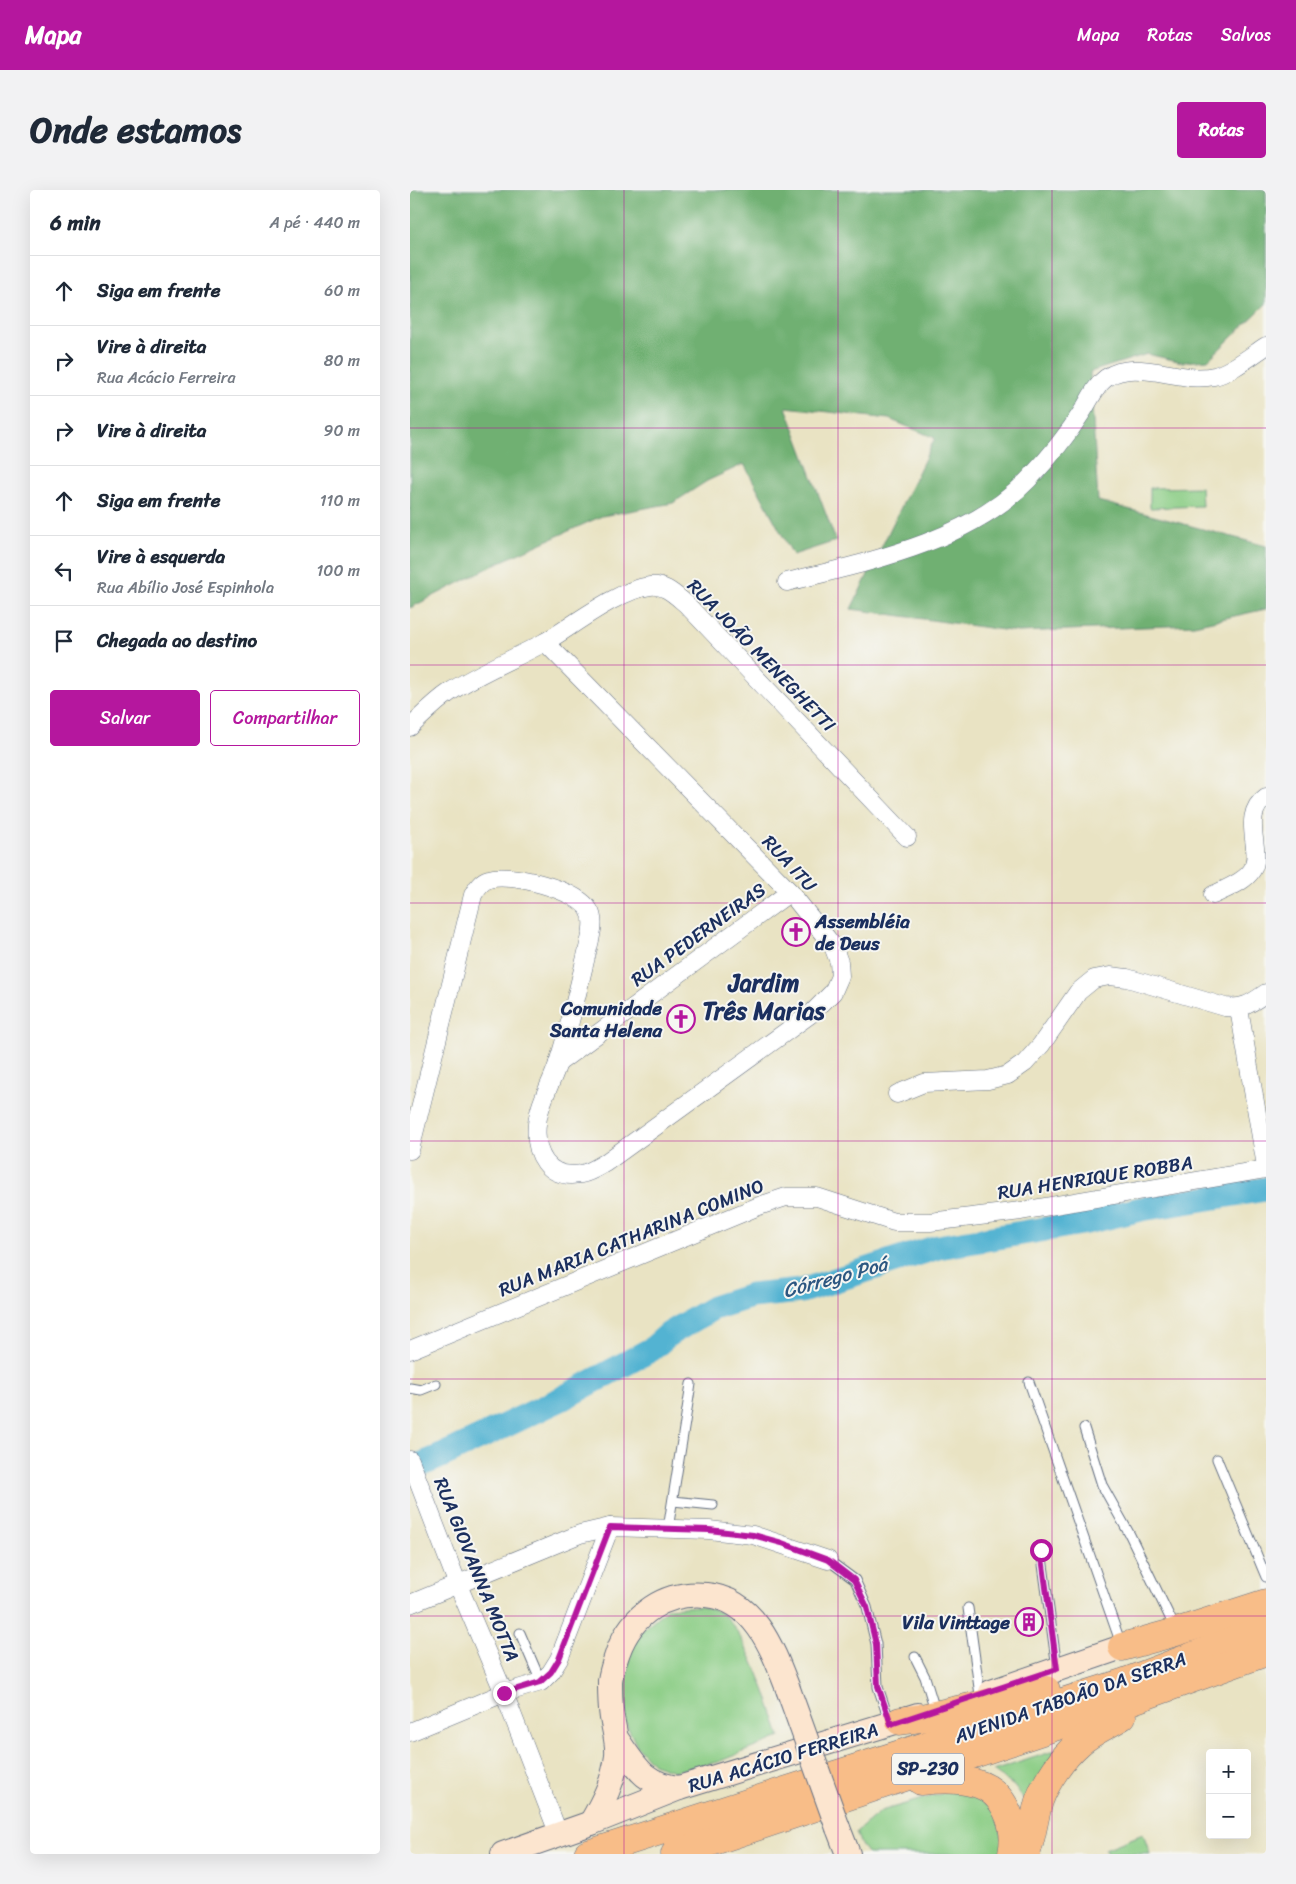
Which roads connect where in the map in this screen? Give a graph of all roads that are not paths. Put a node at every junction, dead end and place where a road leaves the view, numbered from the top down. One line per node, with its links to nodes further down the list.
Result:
1 (1266, 346): 2 (street)
2 (787, 582)
3 (545, 642): 4 (street, RUA JOÃO MENEGHETTI); 6 (street, RUA JOÃO MENEGHETTI); 7 (street, RUA ITU)
4 (410, 727)
5 (1266, 797): 8 (street)
6 (907, 837)
7 (790, 892): 11 (street, RUA PEDERNEIRAS); 11 (street, RUA ITU)
8 (1213, 895)
9 (1266, 993): 10 (street)
10 (1239, 1008): 12 (street); 14 (street)
11 (558, 1063): 13 (street)
12 (897, 1094)
13 (410, 1150)
14 (1266, 1168): 15 (street, RUA HENRIQUE ROBBA)
15 (930, 1222): 16 (street, RUA MARIA CATHARINA COMINO)
16 (410, 1350)
17 (1029, 1382): 38 (lane)
18 (436, 1384): 20 (lane)
19 (691, 1384): 24 (lane)
20 (410, 1388)
21 (1084, 1428): 36 (lane)
22 (1217, 1459): 30 (lane)
23 (410, 1460): 31 (street, RUA GIOVANNA MOTTA)
24 (673, 1501): 25 (lane); 27 (lane)
25 (713, 1505)
26 (610, 1527): 27 (street); 31 (street); 42 (street)
27 (668, 1529): 29 (street)
28 (1041, 1550): 41 (lane)
29 (828, 1560): 48 (lane)
30 (1266, 1577)
31 (458, 1585): 33 (street); 45 (street, RUA GIOVANNA MOTTA)
32 (1266, 1603): 36 (highway)
33 (410, 1604)
34 (968, 1608): 46 (lane)
35 (1266, 1628): 43 (highway, AVENIDA TABOÃO DA SERRA / SP-230)
36 (1176, 1632): 38 (highway)
37 (520, 1633): 42 (lane)
38 (1122, 1647): 41 (main road, RUA ACÁCIO FERREIRA)
39 (1266, 1652): 44 (highway, AVENIDA TABOÃO DA SERRA / SP-230)
40 (915, 1657): 47 (lane)
41 (1057, 1669): 46 (main road, RUA ACÁCIO FERREIRA)
42 (540, 1682): 45 (street)
43 (1125, 1682): 48 (highway); 59 (highway, AVENIDA TABOÃO DA SERRA / SP-230)
44 (1181, 1682): 52 (highway, AVENIDA TABOÃO DA SERRA / SP-230); 62 (highway)
45 (504, 1693): 49 (street); 56 (street, RUA GIOVANNA MOTTA)
46 (980, 1695): 47 (main road, RUA ACÁCIO FERREIRA)
47 (935, 1710): 48 (main road, RUA ACÁCIO FERREIRA)
48 (895, 1722): 53 (main road, RUA ACÁCIO FERREIRA)
49 (410, 1732)
50 (618, 1742): 51 (main road); 55 (main road); 57 (main road, bridge)
51 (638, 1769): 53 (main road); 54 (main road)
52 (880, 1785): 60 (highway, AVENIDA TABOÃO DA SERRA / SP-230); 61 (highway)
53 (679, 1788): 54 (main road, RUA ACÁCIO FERREIRA)
54 (636, 1805): 55 (main road, RUA ACÁCIO FERREIRA)
55 (591, 1823): 56 (main road, RUA ACÁCIO FERREIRA)
56 (559, 1835): 58 (main road, RUA ACÁCIO FERREIRA)
57 (846, 1845)
58 (503, 1854)
59 (588, 1854)
60 (675, 1854)
61 (1012, 1854)
62 (1026, 1854)

